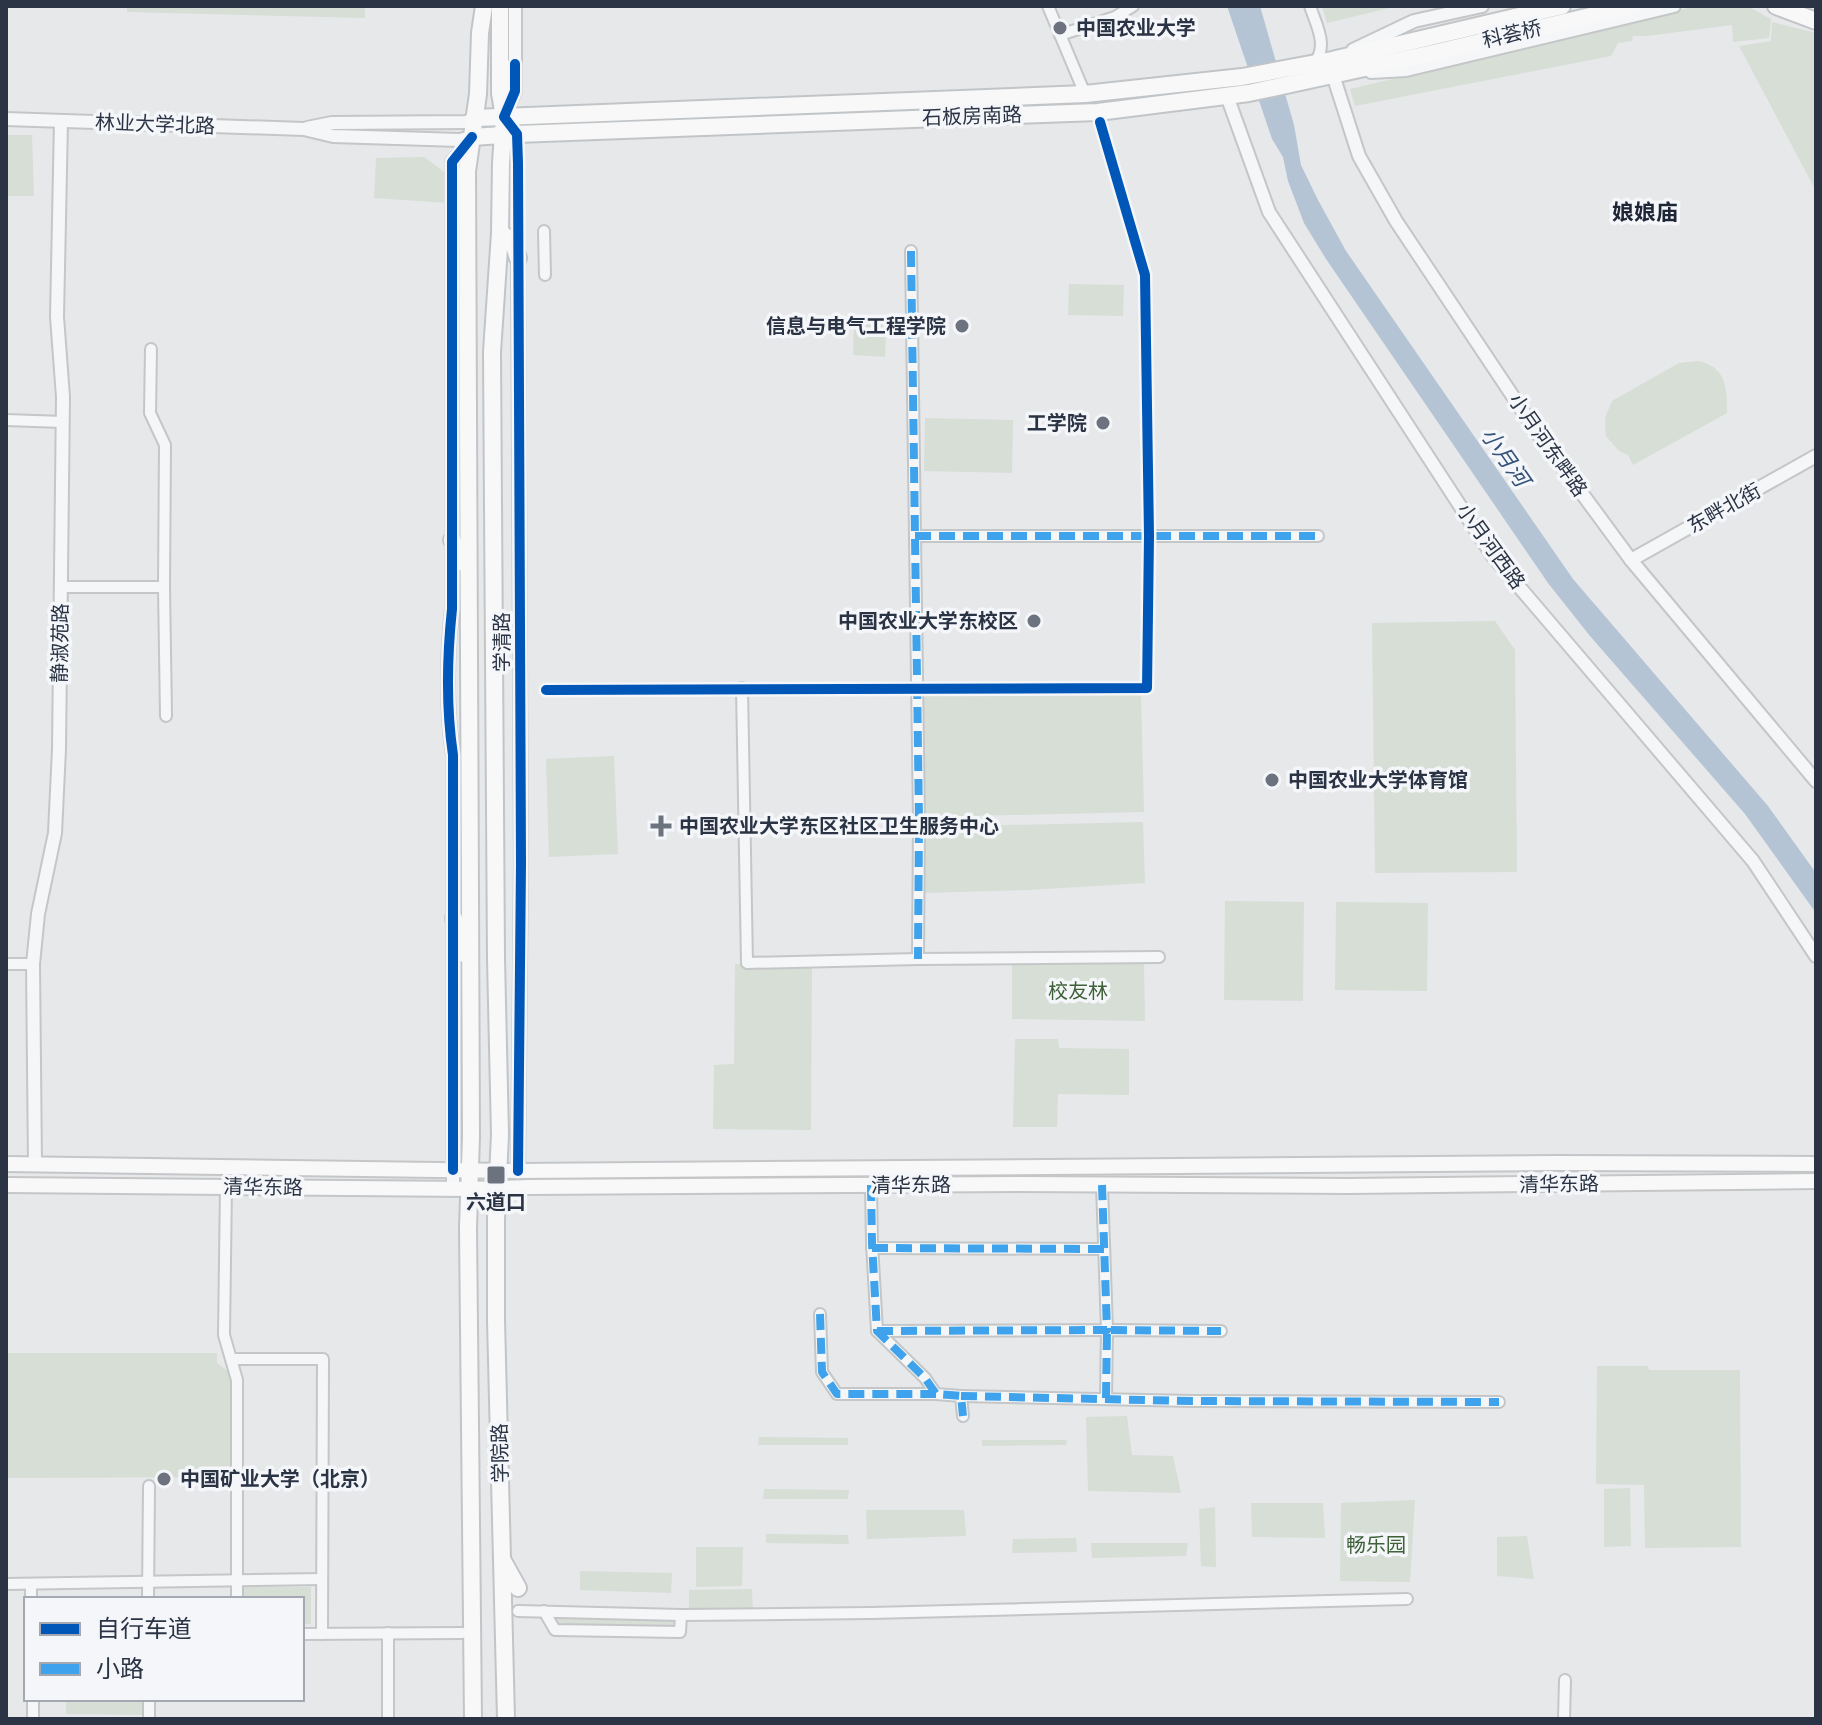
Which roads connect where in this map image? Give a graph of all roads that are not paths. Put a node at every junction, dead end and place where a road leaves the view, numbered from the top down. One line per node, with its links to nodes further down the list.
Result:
1 (484, 6): 22 (main road, 学清路)
2 (500, 6): 21 (main road, 学清路)
3 (515, 6): 21 (street, 学清路)
4 (1048, 6): 13 (street)
5 (1133, 6): 13 (street)
6 (1310, 6): 15 (street)
7 (1482, 6): 16 (street)
8 (1562, 6): 14 (main road, 科荟桥)
9 (1633, 6): 14 (main road, 科荟桥)
10 (1674, 6): 16 (street)
11 (1776, 6): 12 (main road)
12 (1816, 21)
13 (1060, 35): 19 (street)
14 (1435, 44): 16 (main road, 石板房南路)
15 (1314, 63): 16 (main road, 石板房南路); 17 (main road, 石板房南路)
16 (1333, 70): 17 (main road, 石板房南路); 42 (street, 小月河东畔路)
17 (1297, 75): 18 (main road, 石板房南路)
18 (1245, 85): 19 (main road, 石板房南路); 20 (main road, 石板房南路)
19 (1085, 94): 21 (main road, 石板房南路)
20 (1227, 96): 27 (main road, 石板房南路); 52 (street, 小月河西路)
21 (504, 117): 22 (main road, 石板房南路); 27 (main road, 学清路)
22 (475, 118): 26 (street, 林业大学北路); 28 (main road, 学清路)
23 (6, 119): 24 (street, 林业大学北路)
24 (61, 121): 26 (street, 林业大学北路); 36 (street, 静淑苑路)
25 (1100, 122): 39 (street)
26 (304, 129): 28 (street, 林业大学北路)
27 (502, 135): 28 (main road, 石板房南路); 30 (main road, 学清路)
28 (472, 137): 41 (street, 学清路); 43 (main road, 学清路)
29 (544, 231): 33 (street)
30 (500, 233): 32 (main road); 64 (main road, 学清路)
31 (911, 251): 38 (street)
32 (518, 258): 63 (street, 学清路)
33 (545, 275)
34 (151, 349): 45 (street)
35 (6, 420): 36 (street)
36 (63, 422): 44 (street, 静淑苑路)
37 (1816, 456): 42 (street, 东畔北街)
38 (915, 536): 39 (street); 47 (street)
39 (1149, 536): 40 (street); 47 (street)
40 (1318, 536)
41 (452, 540): 43 (main road); 51 (street, 学清路)
42 (1631, 560): 50 (street, 小月河东畔路)
43 (467, 569): 55 (main road, 学清路)
44 (61, 587): 45 (street); 57 (street, 静淑苑路)
45 (164, 587): 49 (street)
46 (742, 688): 47 (street); 48 (street); 54 (street)
47 (917, 688): 54 (street)
48 (546, 690)
49 (166, 716)
50 (1816, 781)
51 (454, 918): 55 (main road); 62 (street, 学清路)
52 (1816, 956)
53 (1159, 957): 54 (street)
54 (918, 959)
55 (469, 963): 62 (main road, 学清路)
56 (6, 964): 57 (street)
57 (33, 964): 60 (street, 静淑苑路)
58 (1555, 1163): 61 (main road, 清华东路); 63 (main road, 清华东路); 69 (main road)
59 (6, 1164): 60 (main road, 清华东路)
60 (36, 1164): 62 (main road, 清华东路); 66 (main road); 70 (main road)
61 (1816, 1164)
62 (461, 1170): 64 (main road, 清华东路); 72 (main road, 学院路)
63 (518, 1171): 64 (main road, 清华东路)
64 (498, 1179): 67 (main road, 清华东路); 72 (main road, 清华东路); 88 (main road, 学院路)
65 (1816, 1181): 69 (main road, 清华东路)
66 (14, 1185): 70 (main road, 清华东路)
67 (871, 1185): 68 (main road, 清华东路); 73 (street)
68 (1102, 1185): 69 (main road, 清华东路); 74 (street)
69 (1555, 1185)
70 (50, 1186): 71 (main road, 清华东路)
71 (226, 1186): 72 (main road, 清华东路); 79 (street)
72 (461, 1189): 85 (main road, 学院路)
73 (872, 1248): 74 (street); 77 (street)
74 (1104, 1249): 76 (street)
75 (820, 1314): 80 (street)
76 (1107, 1330): 77 (street); 78 (street); 82 (street)
77 (877, 1331): 80 (street)
78 (1221, 1331)
79 (233, 1359): 89 (street); 90 (street)
80 (936, 1394): 81 (street)
81 (961, 1396): 82 (street); 84 (street)
82 (1106, 1398): 83 (street)
83 (1499, 1402)
84 (963, 1416)
85 (470, 1472): 87 (main road); 109 (main road, 学院路)
86 (149, 1486): 91 (street)
87 (461, 1502)
88 (502, 1560): 94 (main road); 106 (main road, 学院路)
89 (322, 1579): 90 (street); 105 (street)
90 (237, 1581): 91 (street); 97 (street)
91 (148, 1582): 93 (street); 96 (street)
92 (6, 1584): 93 (street)
93 (31, 1584): 95 (street)
94 (518, 1588)
95 (31, 1597)
96 (148, 1597)
97 (237, 1597)
98 (1407, 1599): 100 (street)
99 (544, 1611): 100 (street); 100 (street); 101 (street)
100 (681, 1615)
101 (518, 1618): 106 (main road)
102 (388, 1633): 103 (street); 105 (street); 108 (street)
103 (462, 1633)
104 (304, 1634): 105 (street)
105 (322, 1634)
106 (504, 1652): 110 (main road, 学院路)
107 (1565, 1680): 111 (street)
108 (388, 1719)
109 (473, 1719)
110 (506, 1719)
111 (1564, 1719)

